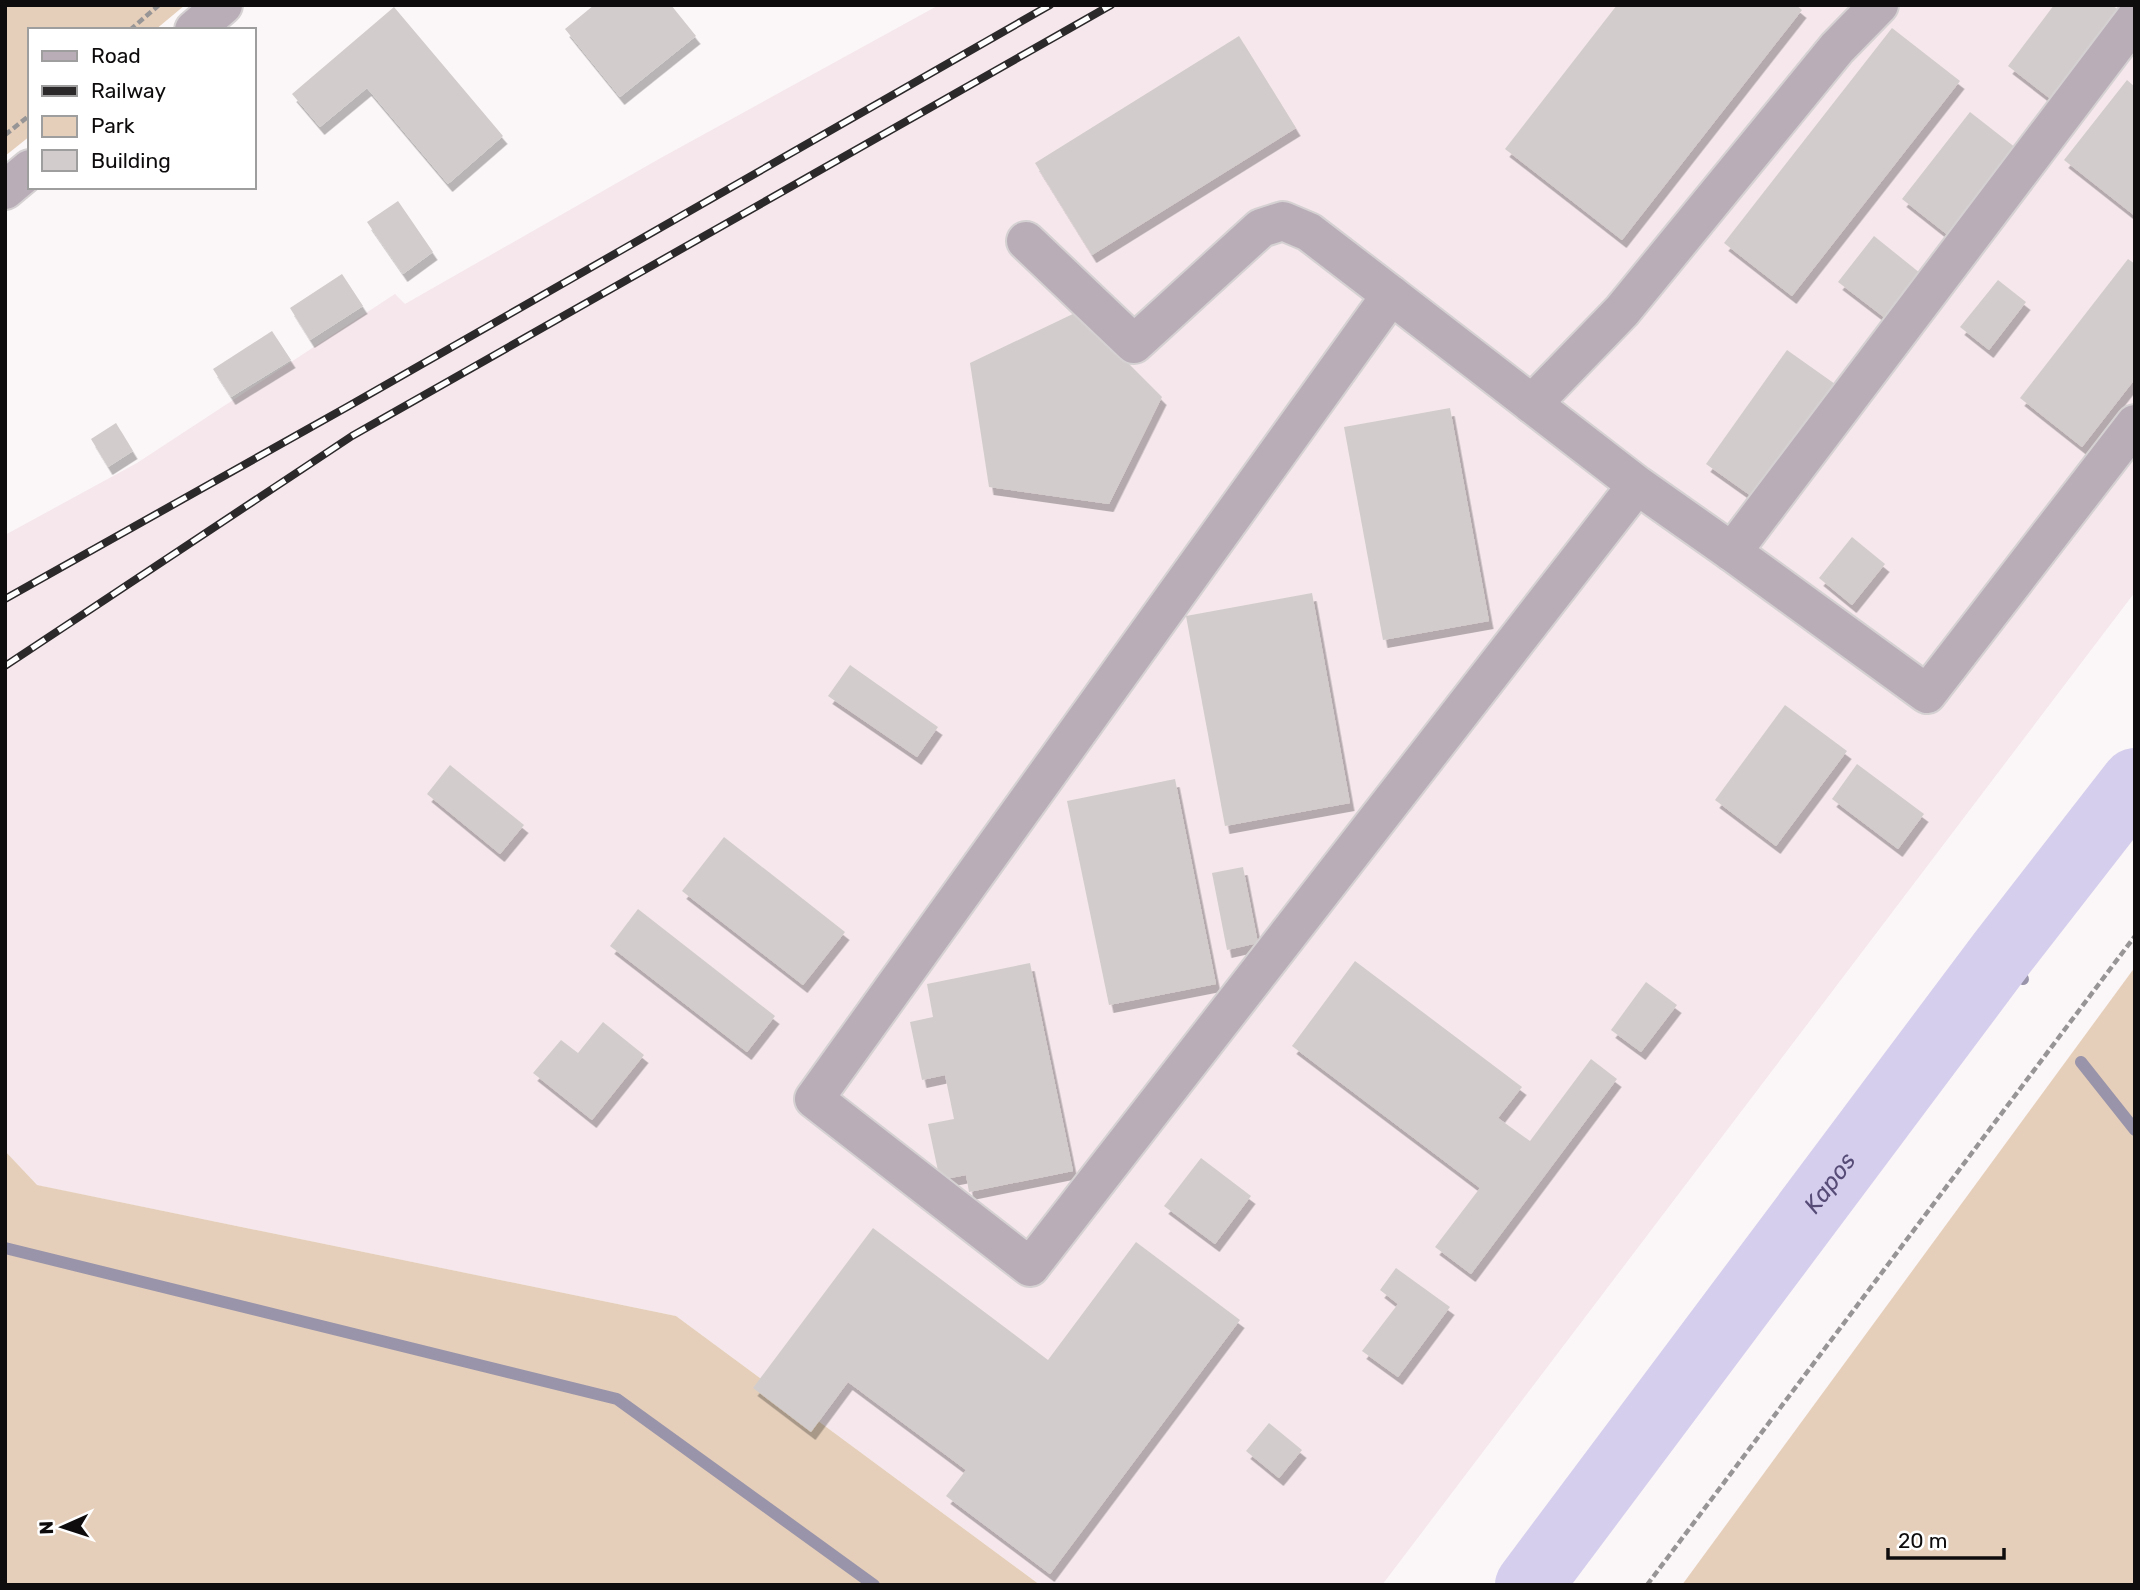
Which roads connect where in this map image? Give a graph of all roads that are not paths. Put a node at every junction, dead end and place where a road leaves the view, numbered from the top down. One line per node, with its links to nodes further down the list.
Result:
1 (223, 5): 4 (street)
2 (1879, 5): 9 (street)
3 (2135, 19): 12 (street)
4 (196, 28)
5 (28, 171): 6 (street)
6 (5, 190)
7 (1026, 241): 8 (street)
8 (1391, 295): 9 (street); 11 (street)
9 (1532, 404): 11 (street)
10 (2135, 424): 12 (street)
11 (1637, 485): 12 (street)
12 (1732, 552)

